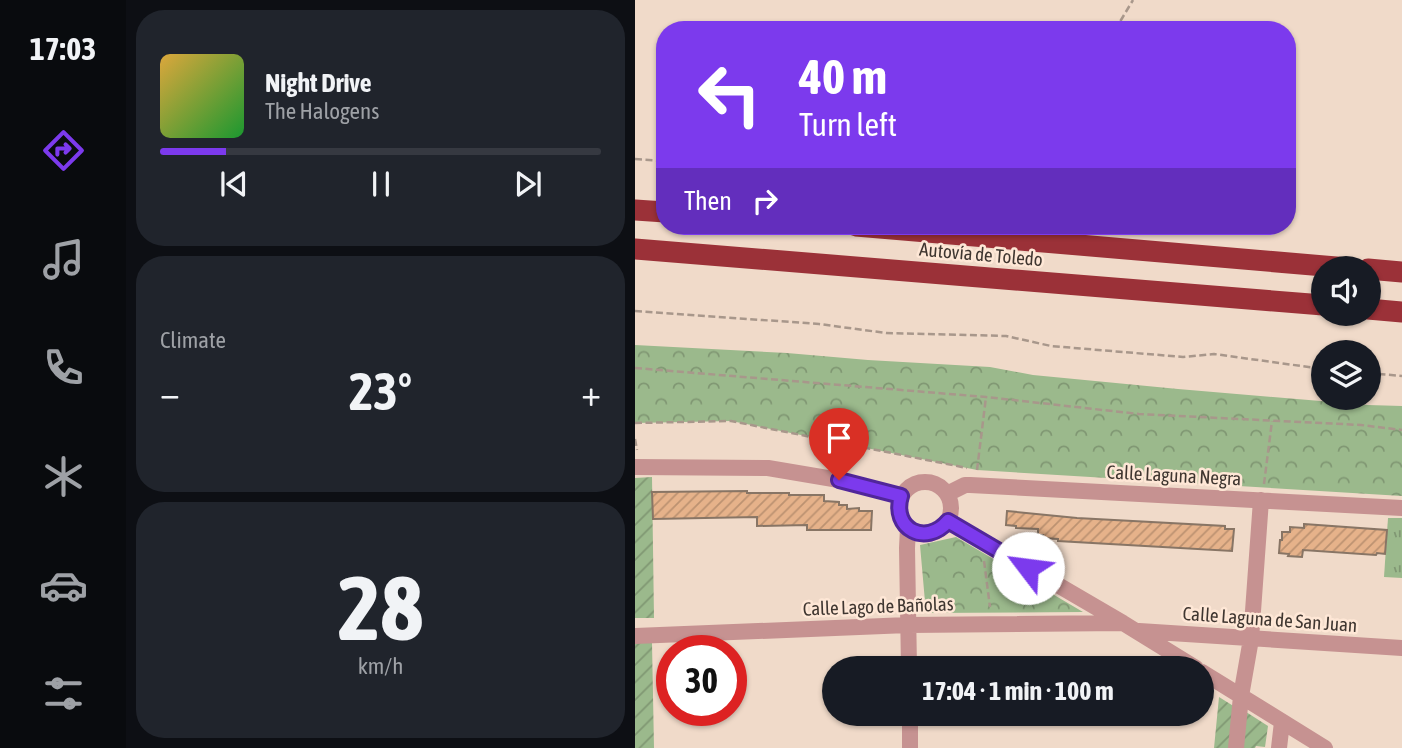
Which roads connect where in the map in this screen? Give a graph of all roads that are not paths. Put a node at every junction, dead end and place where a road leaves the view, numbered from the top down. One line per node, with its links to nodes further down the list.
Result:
1 (635, 210): 2 (highway)
2 (656, 211)
3 (961, 235): 5 (highway, Autovía de Toledo)
4 (635, 249): 8 (highway, Autovía de Toledo)
5 (1311, 265)
6 (1381, 271): 7 (highway)
7 (1402, 272)
8 (1311, 304)
9 (1381, 310): 10 (highway)
10 (1402, 312)
11 (635, 467): 13 (street)
12 (947, 494): 13 (street); 14 (street, Calle Laguna Negra); 16 (street)
13 (901, 496): 17 (street)
14 (1261, 500): 15 (street, Calle Laguna Negra); 21 (street)
15 (1402, 508)
16 (948, 521): 17 (street); 19 (street)
17 (908, 528): 18 (street)
18 (908, 625): 19 (street, Calle Lago de Bañolas); 20 (street, Calle Lago de Bañolas); 23 (street)
19 (1129, 627): 21 (street, Calle Laguna de San Juan); 24 (street)
20 (635, 636)
21 (1251, 639): 22 (street, Calle Laguna de San Juan); 26 (street)
22 (1402, 648)
23 (909, 656)
24 (1176, 656)
25 (1214, 679): 26 (street)
26 (1241, 696): 27 (street); 30 (street)
27 (1283, 722): 31 (street); 32 (street)
28 (910, 726): 29 (street)
29 (910, 748)
30 (1236, 748)
31 (1280, 748)
32 (1325, 748)

